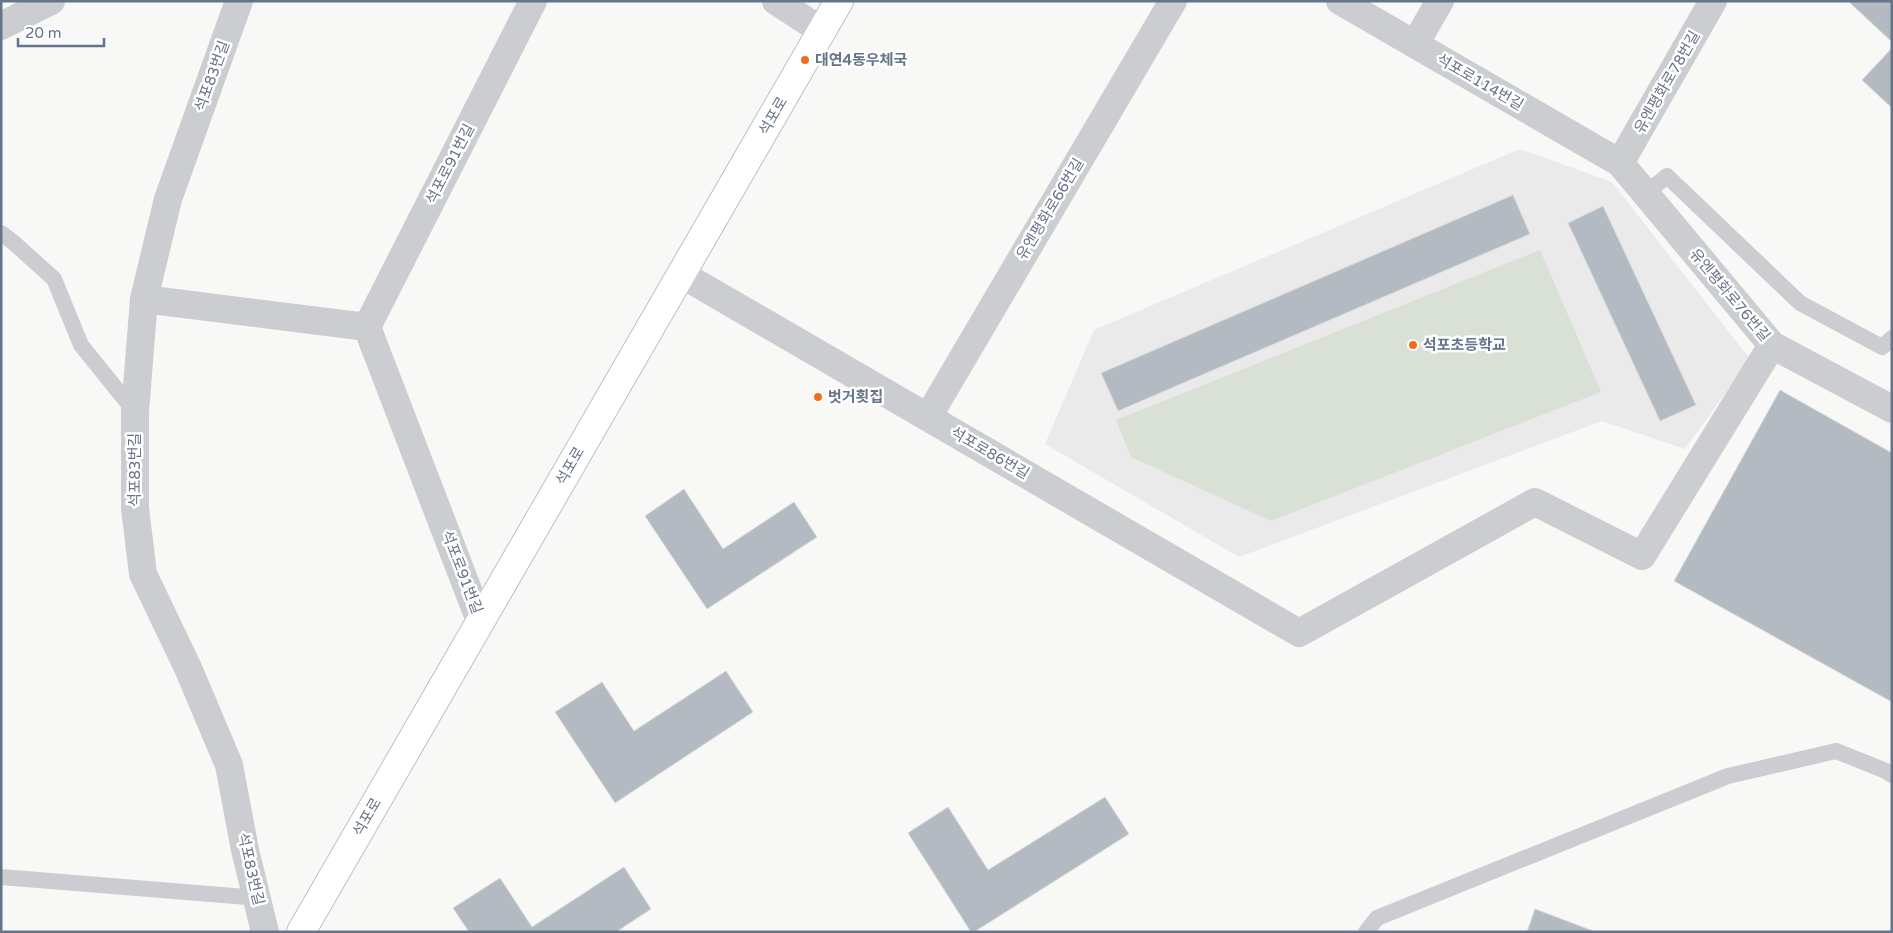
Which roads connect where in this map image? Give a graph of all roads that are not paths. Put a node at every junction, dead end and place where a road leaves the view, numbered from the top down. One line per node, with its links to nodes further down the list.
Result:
1 (51, 1): 10 (street)
2 (239, 1): 17 (street, 석포83번길)
3 (533, 1): 18 (street, 석포로91번길)
4 (776, 1): 11 (street)
5 (839, 1): 11 (main road, 석포로)
6 (1173, 1): 23 (street, 유엔평화로66번길)
7 (1340, 1): 12 (street, 석포로114번길)
8 (1440, 1): 12 (street)
9 (1713, 1): 13 (street, 유엔평화로78번길)
10 (1, 26)
11 (822, 31): 16 (main road, 석포로)
12 (1415, 44): 13 (street, 석포로114번길)
13 (1620, 163): 14 (street, 유엔평화로76번길)
14 (1645, 194): 19 (lane); 20 (street, 유엔평화로76번길)
15 (1, 234): 22 (lane)
16 (681, 274): 23 (street, 석포로86번길); 24 (main road, 석포로)
17 (144, 299): 18 (street); 22 (street, 석포83번길)
18 (367, 327): 24 (street, 석포로91번길)
19 (1892, 338)
20 (1772, 344): 21 (street, 유엔평화로76번길); 23 (street, 석포로86번길)
21 (1892, 409)
22 (135, 412): 27 (street, 석포83번길)
23 (928, 417)
24 (480, 621): 29 (main road, 석포로)
25 (1892, 775): 30 (lane)
26 (1, 877): 27 (lane)
27 (258, 898): 28 (street, 석포83번길)
28 (265, 932)
29 (301, 932)
30 (1366, 932)

